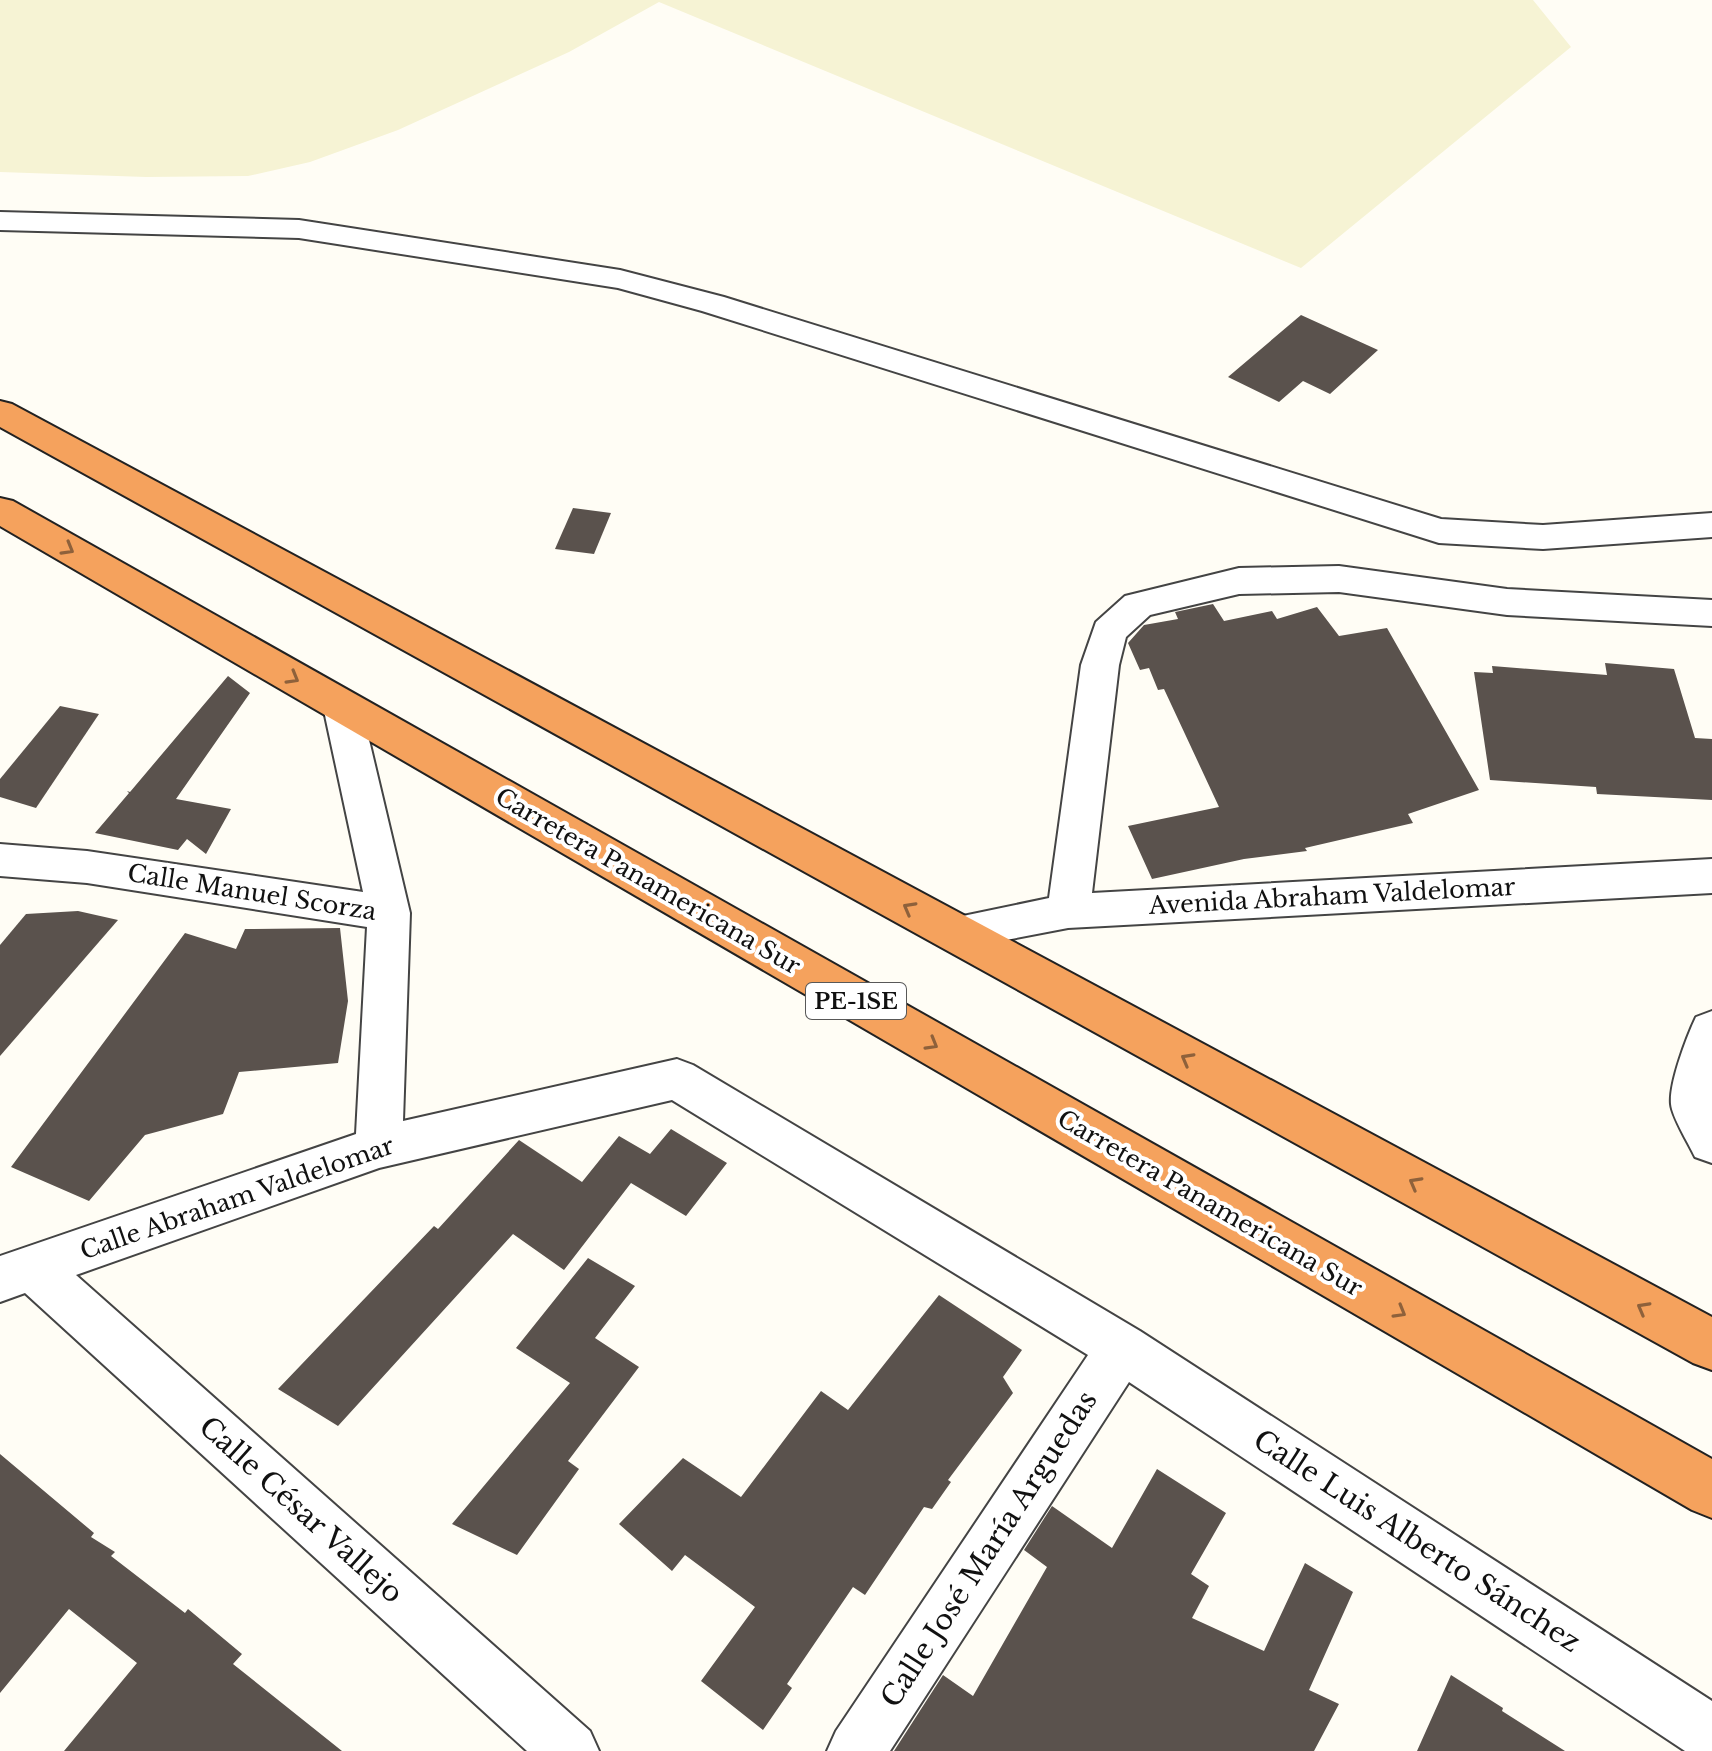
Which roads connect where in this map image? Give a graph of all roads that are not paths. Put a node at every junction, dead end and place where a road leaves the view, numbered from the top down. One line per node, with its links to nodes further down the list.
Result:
1 (0, 221): 4 (street)
2 (0, 412): 11 (highway, one-way to 2)
3 (0, 510): 6 (highway, Carretera Panamericana Sur / PE-1SE, one-way to 6)
4 (1712, 525)
5 (1712, 613): 9 (street)
6 (342, 706): 10 (street, Calle Manuel Scorza); 19 (highway, Carretera Panamericana Sur / PE-1SE, one-way to 19)
7 (0, 860): 10 (street, Calle Manuel Scorza)
8 (1712, 876): 9 (street, Avenida Abraham Valdelomar)
9 (1068, 911): 11 (street, Avenida Abraham Valdelomar)
10 (389, 913): 15 (street)
11 (954, 933): 17 (highway, one-way to 11)
12 (1712, 1030): 14 (street)
13 (677, 1079): 15 (street, Calle Abraham Valdelomar); 18 (street, Calle Luis Alberto Sánchez)
14 (1712, 1142)
15 (379, 1147): 16 (street, Calle Abraham Valdelomar)
16 (16, 1274): 21 (street, Calle César Vallejo)
17 (1712, 1345)
18 (1122, 1348): 20 (street, Calle Luis Alberto Sánchez); 22 (street, Calle José María Arguedas)
19 (1712, 1490)
20 (1712, 1735)
21 (570, 1751)
22 (856, 1751)

